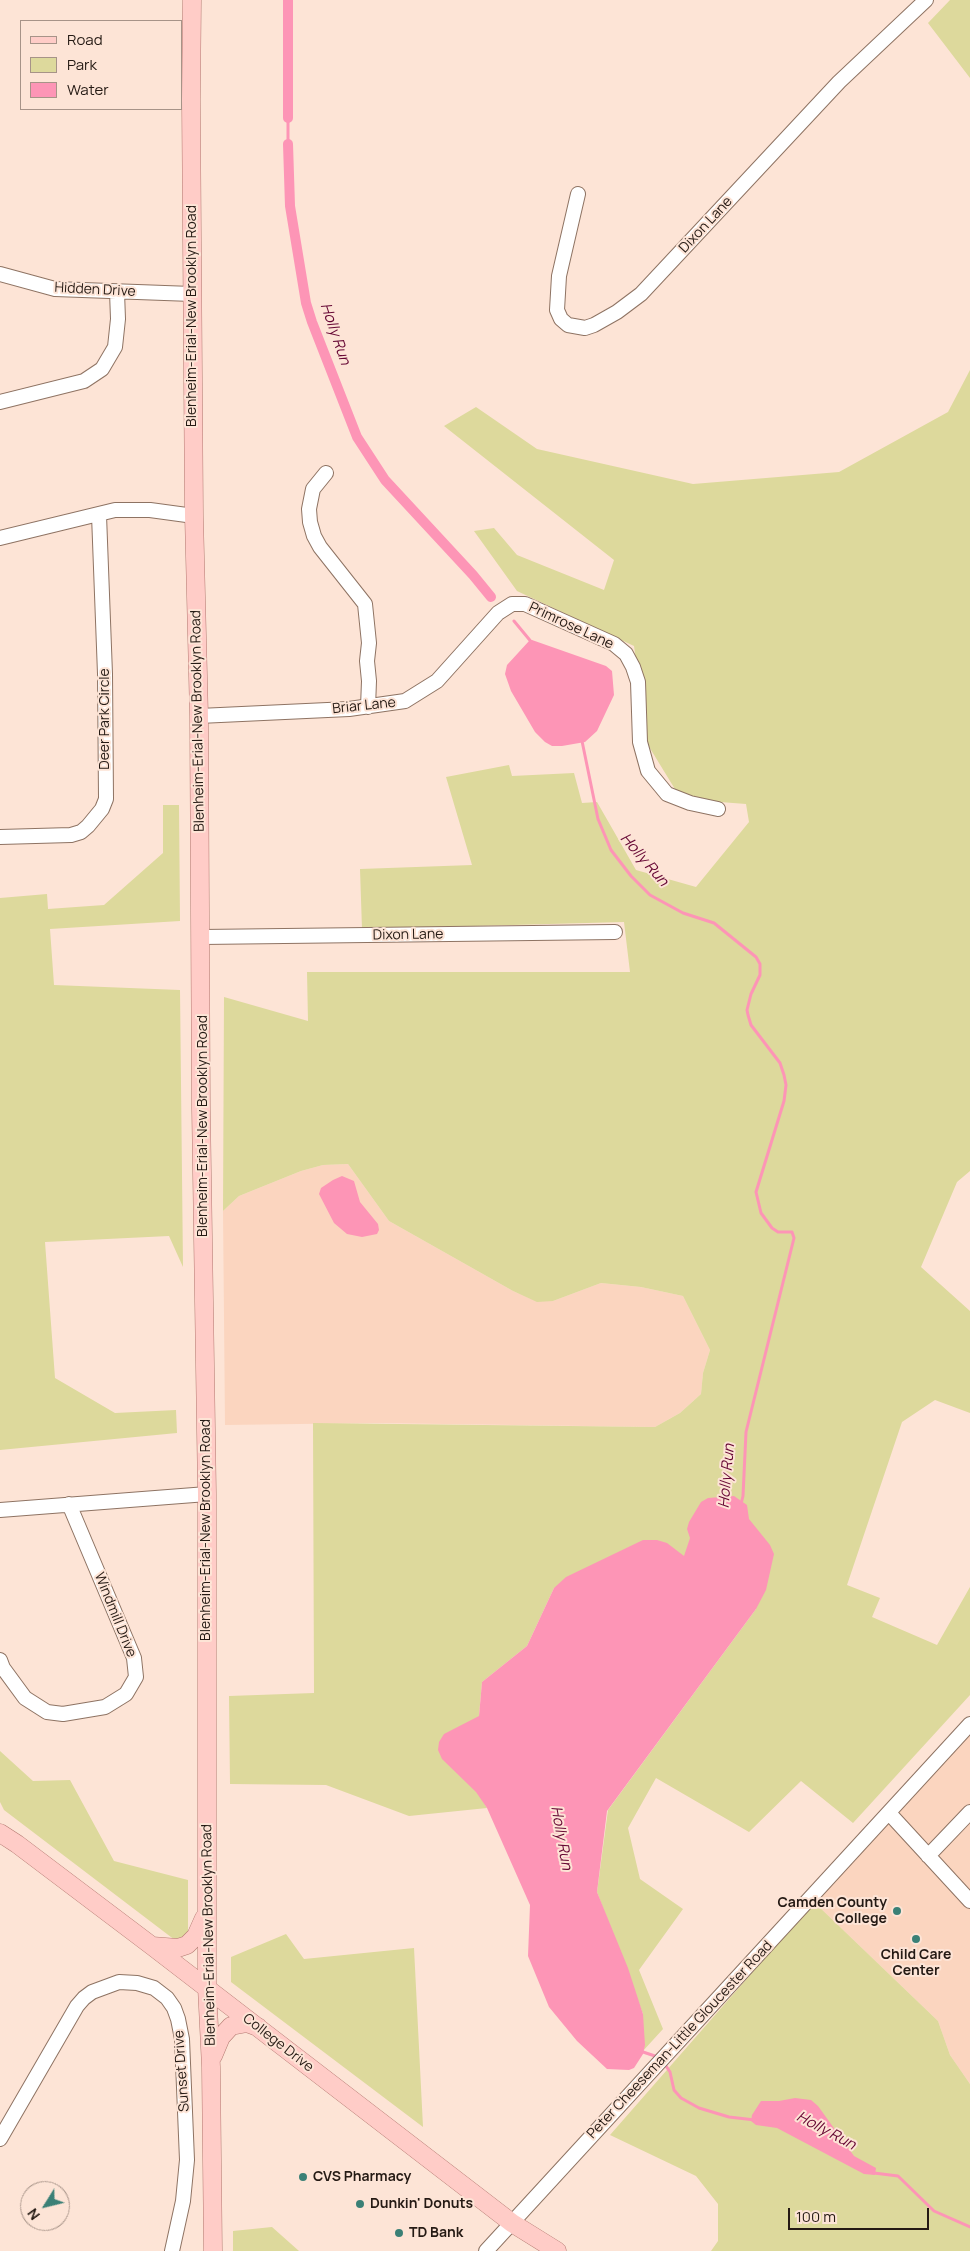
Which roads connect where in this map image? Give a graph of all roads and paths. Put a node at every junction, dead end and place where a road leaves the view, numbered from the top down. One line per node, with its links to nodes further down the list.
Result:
1 (192, 0): 6 (main road, Blenheim-Erial-New Brooklyn Road)
2 (926, 0): 3 (street, Dixon Lane)
3 (578, 194)
4 (0, 274): 5 (street, Hidden Drive)
5 (117, 292): 6 (street, Hidden Drive); 7 (street)
6 (192, 294): 10 (main road, Blenheim-Erial-New Brooklyn Road)
7 (0, 402)
8 (326, 473): 13 (street)
9 (99, 515): 10 (street); 11 (street); 16 (street, Deer Park Circle)
10 (194, 516): 14 (main road, Blenheim-Erial-New Brooklyn Road)
11 (0, 538)
12 (495, 616): 13 (street, Briar Lane); 15 (street, Primrose Lane)
13 (368, 707): 14 (street, Briar Lane)
14 (199, 716): 18 (main road, Blenheim-Erial-New Brooklyn Road)
15 (718, 809)
16 (0, 837)
17 (614, 932): 18 (street, Dixon Lane)
18 (202, 937): 19 (main road, Blenheim-Erial-New Brooklyn Road)
19 (207, 1494): 20 (street); 28 (main road, Blenheim-Erial-New Brooklyn Road)
20 (69, 1504): 21 (street); 22 (street, Windmill Drive)
21 (0, 1510)
22 (0, 1660)
23 (970, 1724): 24 (street, Peter Cheeseman-Little Gloucester Road)
24 (889, 1812): 27 (street); 35 (street, Peter Cheeseman-Little Gloucester Road)
25 (970, 1812): 27 (street)
26 (0, 1833): 30 (main road, College Drive)
27 (928, 1856): 29 (street)
28 (207, 1898): 30 (main road); 31 (main road, Blenheim-Erial-New Brooklyn Road)
29 (970, 1900)
30 (152, 1946): 31 (main road, College Drive)
31 (207, 1987): 32 (main road, College Drive); 33 (main road, Blenheim-Erial-New Brooklyn Road)
32 (259, 2027): 33 (main road); 35 (main road, College Drive)
33 (212, 2066): 37 (main road, Blenheim-Erial-New Brooklyn Road)
34 (0, 2139): 36 (street, Sunset Drive)
35 (512, 2223): 38 (street, Peter Cheeseman-Little Gloucester Road); 39 (main road, College Drive)
36 (172, 2251)
37 (213, 2251)
38 (486, 2251)
39 (557, 2251)

